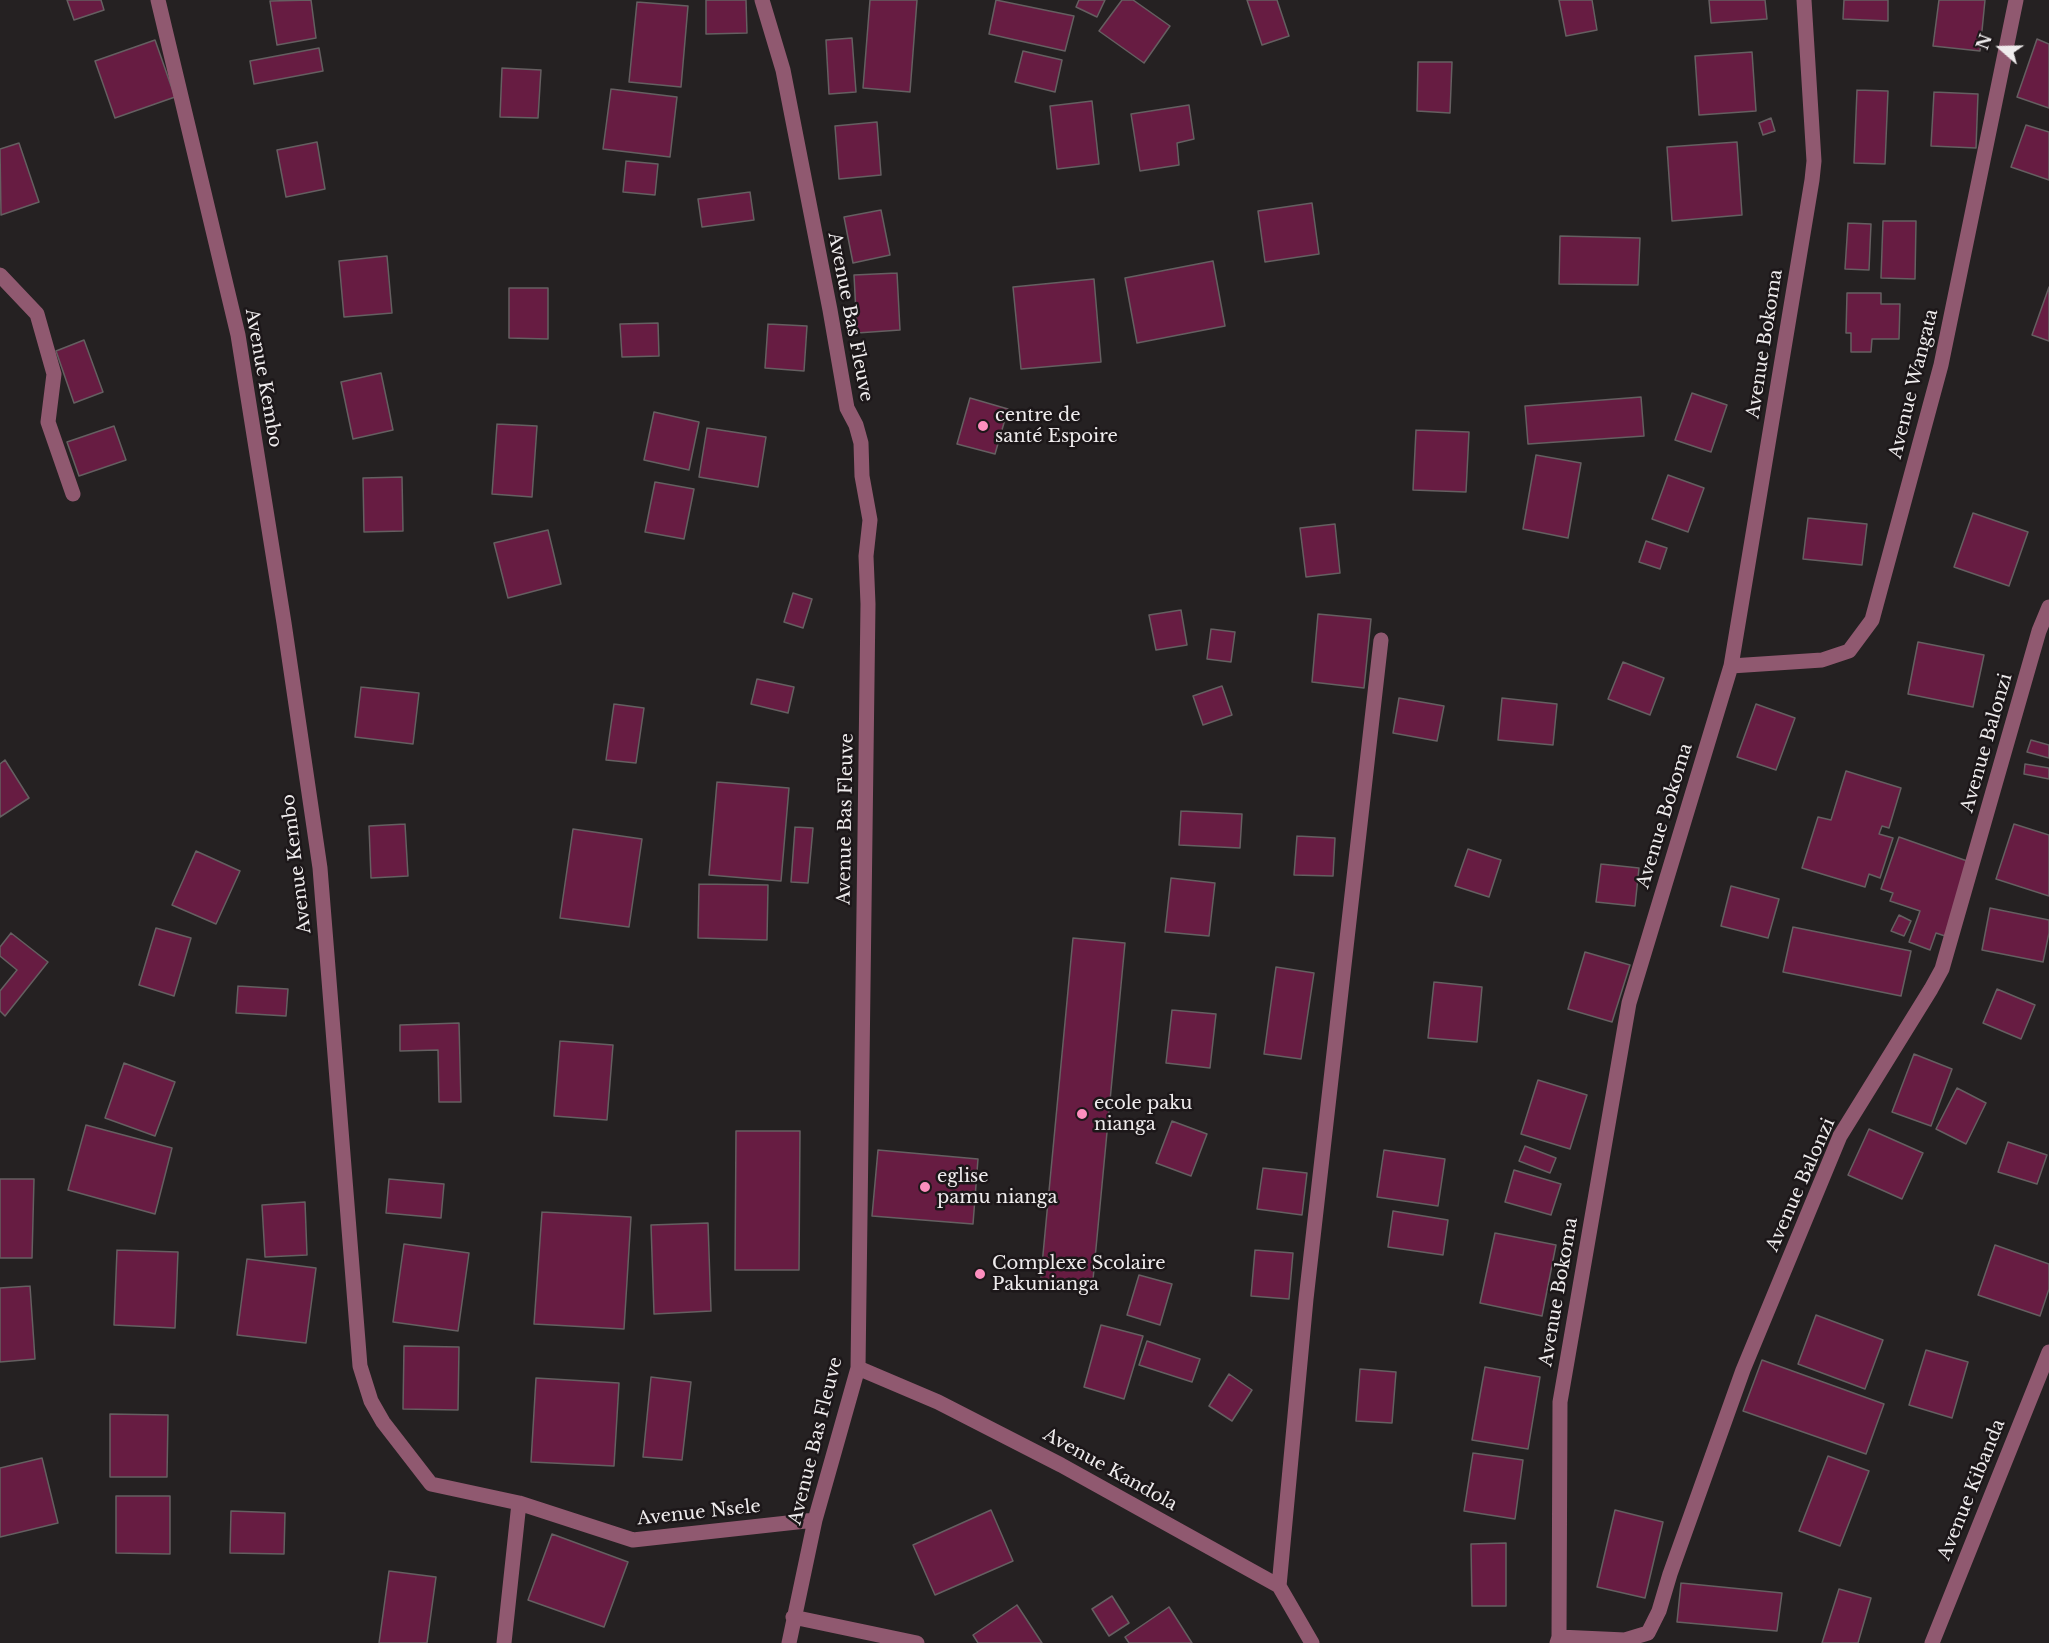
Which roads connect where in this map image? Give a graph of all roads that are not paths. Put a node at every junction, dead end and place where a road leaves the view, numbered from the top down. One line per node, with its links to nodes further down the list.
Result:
1 (158, 0): 12 (street, Avenue Kembo)
2 (762, 0): 11 (street, Avenue Bas Fleuve)
3 (1804, 0): 9 (street, Avenue Bokoma)
4 (2016, 0): 9 (street, Avenue Wangata)
5 (0, 275): 6 (street)
6 (73, 494)
7 (2049, 607): 16 (street, Avenue Balonzi)
8 (1381, 640): 14 (street)
9 (1731, 666): 16 (street, Avenue Bokoma)
10 (2049, 1352): 21 (street, Avenue Kibanda)
11 (858, 1368): 13 (street, Avenue Bas Fleuve); 14 (street, Avenue Kandola)
12 (519, 1503): 13 (street, Avenue Nsele); 17 (street)
13 (815, 1520): 15 (street, Avenue Bas Fleuve)
14 (1279, 1586): 20 (street)
15 (793, 1617): 18 (street, Avenue Bas Fleuve); 19 (street)
16 (1558, 1640)
17 (504, 1643)
18 (789, 1643)
19 (917, 1643)
20 (1312, 1643)
21 (1932, 1643)

